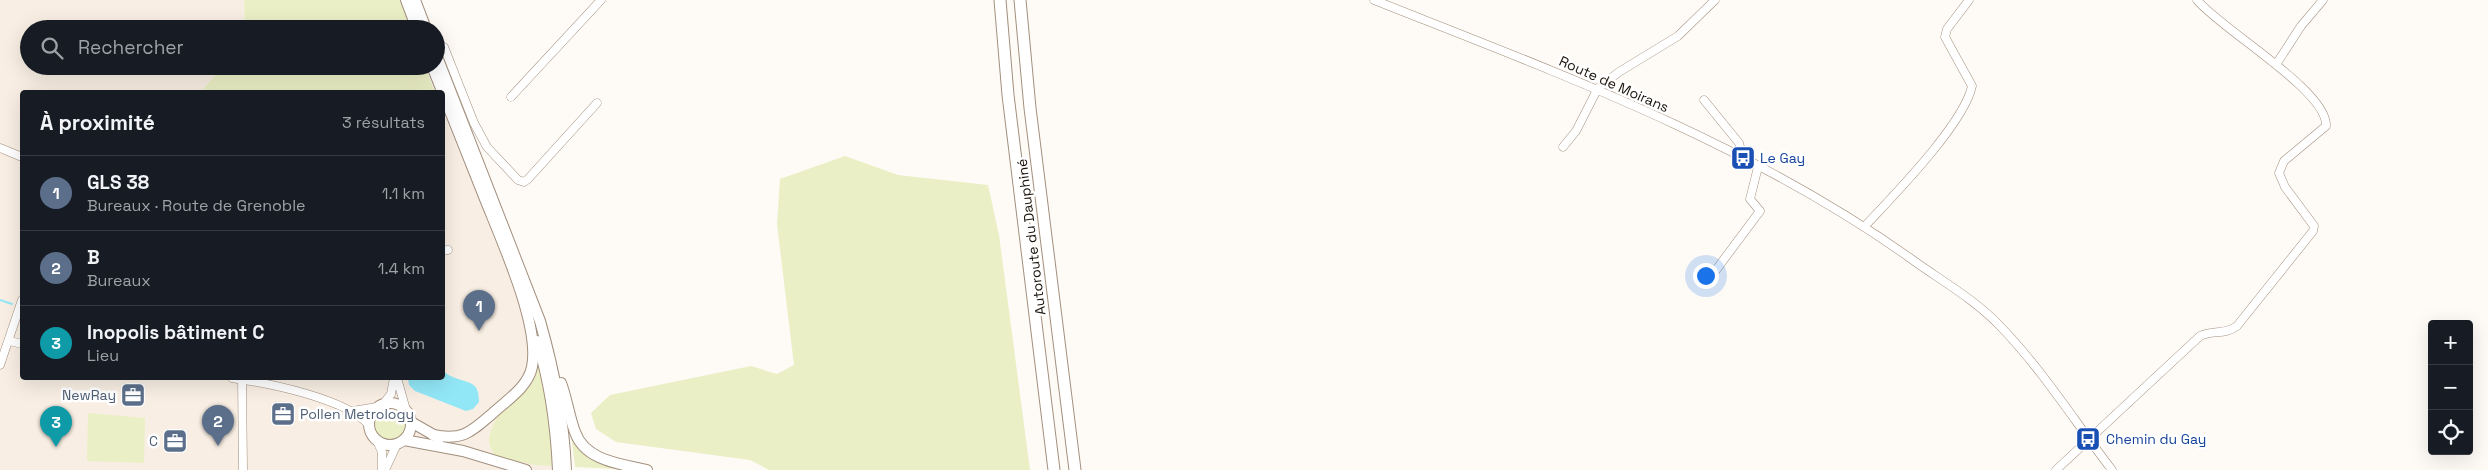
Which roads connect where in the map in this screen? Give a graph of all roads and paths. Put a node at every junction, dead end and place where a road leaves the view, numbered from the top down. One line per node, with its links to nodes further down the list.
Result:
1 (406, 0): 11 (main road)
2 (415, 0): 12 (main road)
3 (601, 0): 20 (street)
4 (1000, 0): 59 (highway, Autoroute du Dauphiné)
5 (1020, 0): 60 (highway, Autoroute du Dauphiné)
6 (1374, 0): 17 (street, Route de Moirans)
7 (1715, 0): 17 (street)
8 (1969, 0): 28 (street)
9 (2197, 0): 14 (street)
10 (2323, 0): 14 (street)
11 (414, 20)
12 (423, 20)
13 (445, 50): 22 (street)
14 (2277, 63): 46 (street)
15 (436, 75): 18 (main road)
16 (444, 75): 30 (main road)
17 (1598, 88): 23 (street); 26 (street, Route de Moirans)
18 (442, 90)
19 (445, 97): 30 (main road)
20 (511, 97)
21 (1704, 100): 26 (street)
22 (597, 103)
23 (1563, 147)
24 (0, 148): 25 (street)
25 (20, 156)
26 (1741, 157): 27 (street, Route de Moirans)
27 (1758, 168): 28 (street, Route de Moirans); 29 (street)
28 (1865, 226): 46 (street, Route de Moirans)
29 (1713, 274)
30 (522, 281): 34 (main road); 45 (main road); 55 (main road)
31 (20, 307): 32 (street)
32 (10, 341): 33 (street); 35 (street)
33 (20, 344)
34 (550, 353): 47 (main road); 58 (main road)
35 (0, 365)
36 (242, 380): 52 (street)
37 (250, 380): 42 (street)
38 (395, 380): 40 (street)
39 (397, 380): 41 (street)
40 (381, 405): 41 (main road); 42 (street); 44 (main road)
41 (406, 410): 43 (main road)
42 (353, 411): 44 (street)
43 (411, 422): 45 (main road); 49 (main road)
44 (369, 425): 48 (main road)
45 (433, 435): 50 (main road)
46 (2088, 439): 61 (street); 62 (street, Route de Moirans)
47 (565, 440): 56 (main road); 57 (main road)
48 (377, 441): 49 (main road); 53 (street)
49 (400, 442): 50 (main road); 53 (street)
50 (467, 452): 51 (main road)
51 (503, 466): 54 (main road)
52 (243, 470)
53 (384, 470)
54 (526, 470)
55 (558, 470)
56 (566, 470)
57 (570, 470)
58 (647, 470)
59 (1053, 470)
60 (1075, 470)
61 (2056, 470)
62 (2112, 470)

